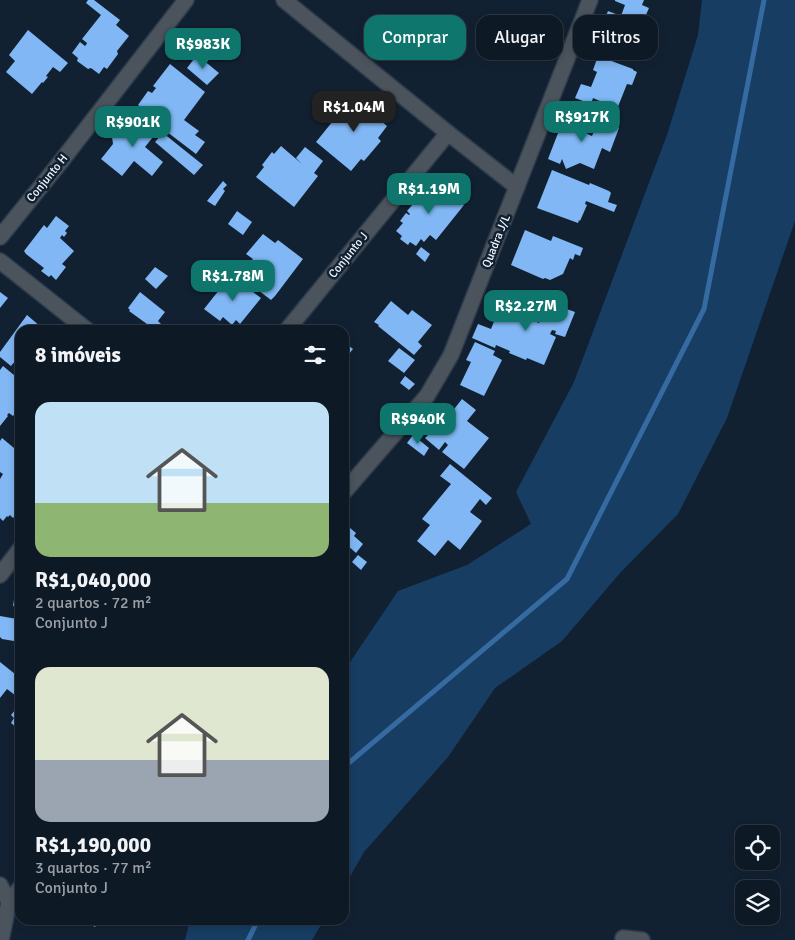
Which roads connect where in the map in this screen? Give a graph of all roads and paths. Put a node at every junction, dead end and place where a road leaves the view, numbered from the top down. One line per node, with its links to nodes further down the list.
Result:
1 (186, 0): 6 (street, Conjunto H)
2 (284, 0): 4 (street)
3 (590, 0): 5 (street, Quadra J/L)
4 (448, 133): 5 (street); 9 (street, Conjunto J)
5 (517, 188): 10 (street, Quadra J/L)
6 (0, 237)
7 (0, 261): 8 (street)
8 (81, 325)
9 (291, 325)
10 (349, 486)
11 (15, 556): 12 (street)
12 (0, 575)
13 (0, 885): 15 (street)
14 (15, 894): 15 (street)
15 (8, 902): 17 (street)
16 (623, 938): 18 (street)
17 (1, 940)
18 (642, 940)

